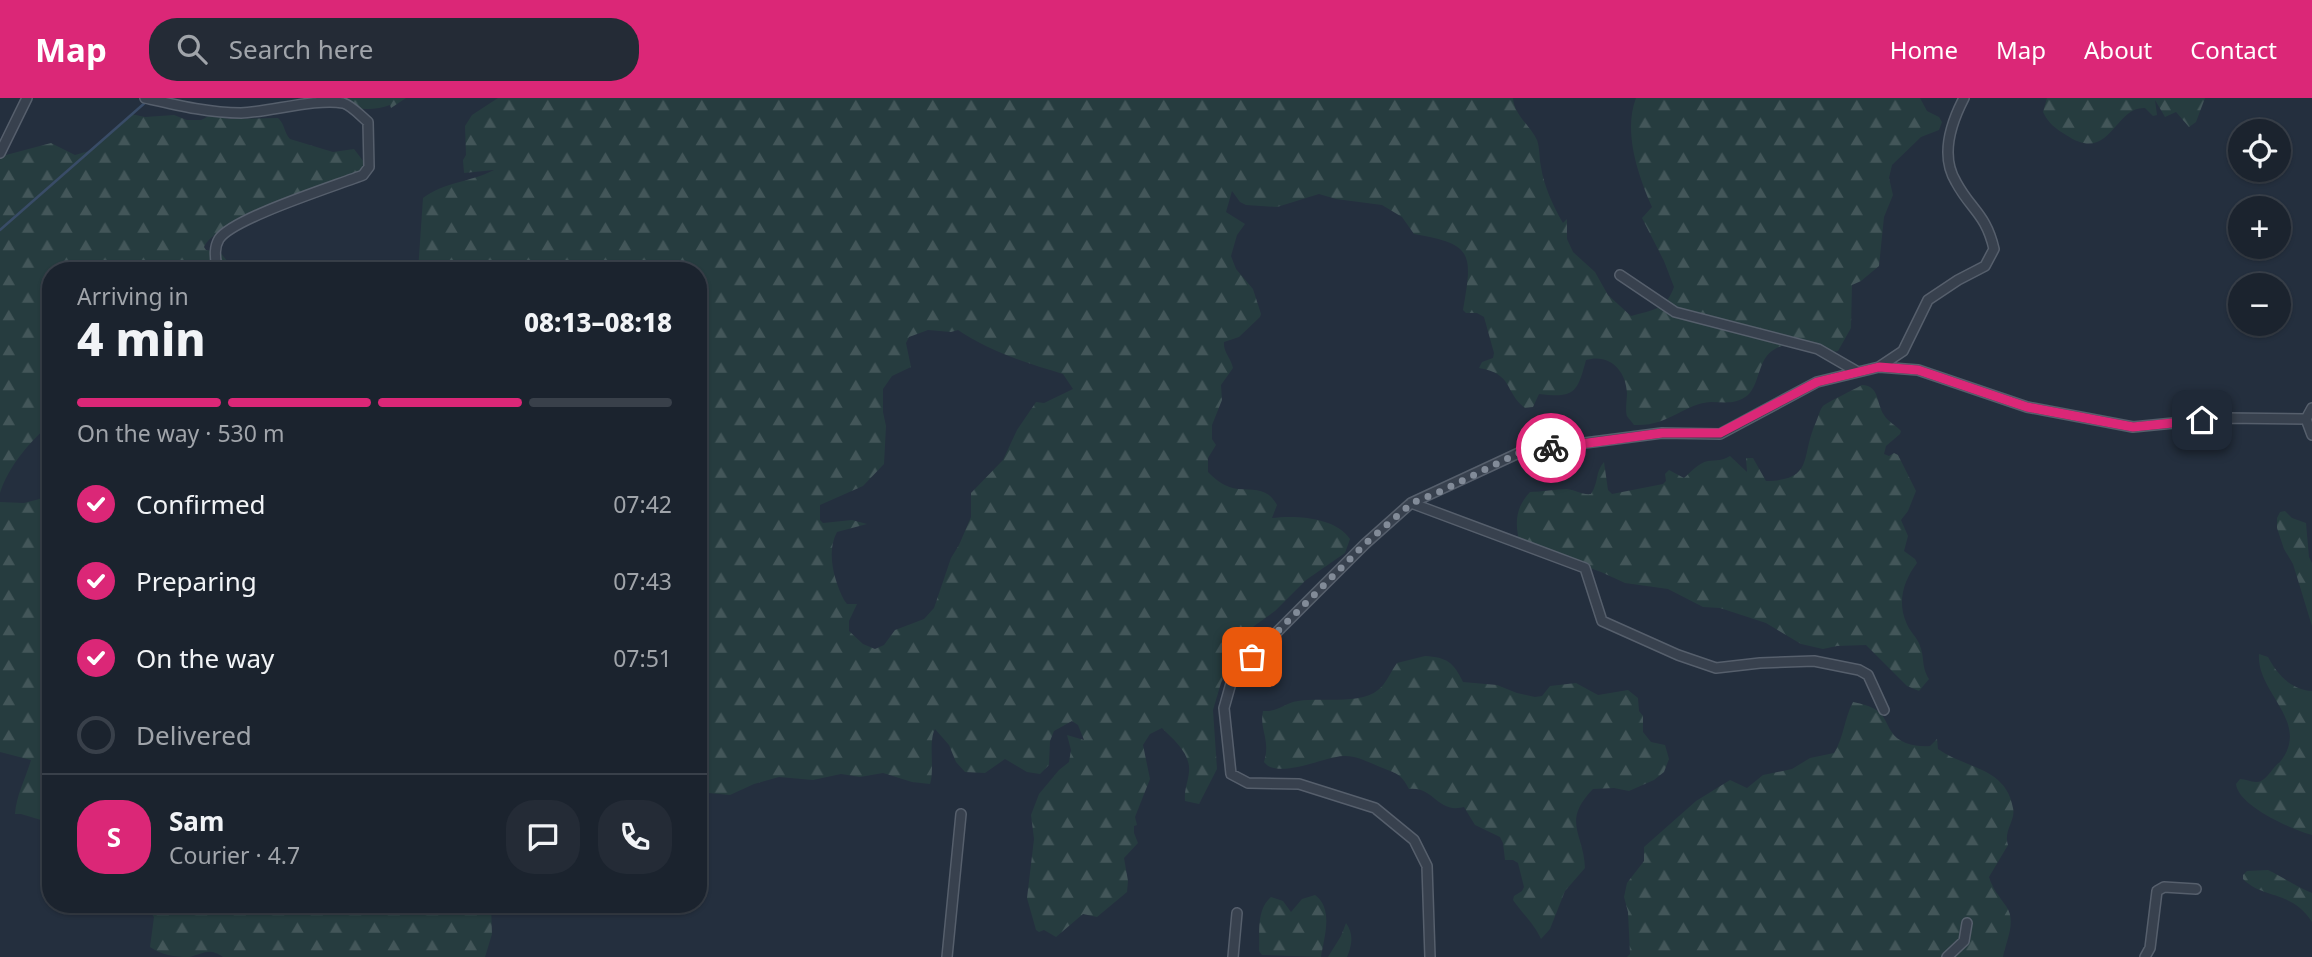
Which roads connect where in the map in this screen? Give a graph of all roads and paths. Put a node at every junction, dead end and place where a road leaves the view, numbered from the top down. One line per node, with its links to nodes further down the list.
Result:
1 (27, 98): 4 (street)
2 (145, 98): 5 (street)
3 (1964, 98): 7 (street)
4 (0, 153)
5 (216, 262)
6 (1620, 275): 8 (street)
7 (1879, 367): 8 (street); 10 (street)
8 (1856, 371): 12 (street)
9 (2312, 408): 10 (street)
10 (2306, 419): 11 (street)
11 (2312, 435)
12 (1412, 503): 13 (street); 20 (street)
13 (1884, 710)
14 (961, 814): 18 (street)
15 (2196, 889): 22 (street)
16 (1237, 913): 19 (street)
17 (1967, 923): 21 (street)
18 (947, 957)
19 (1233, 957)
20 (1430, 957)
21 (1947, 957)
22 (2145, 957)

